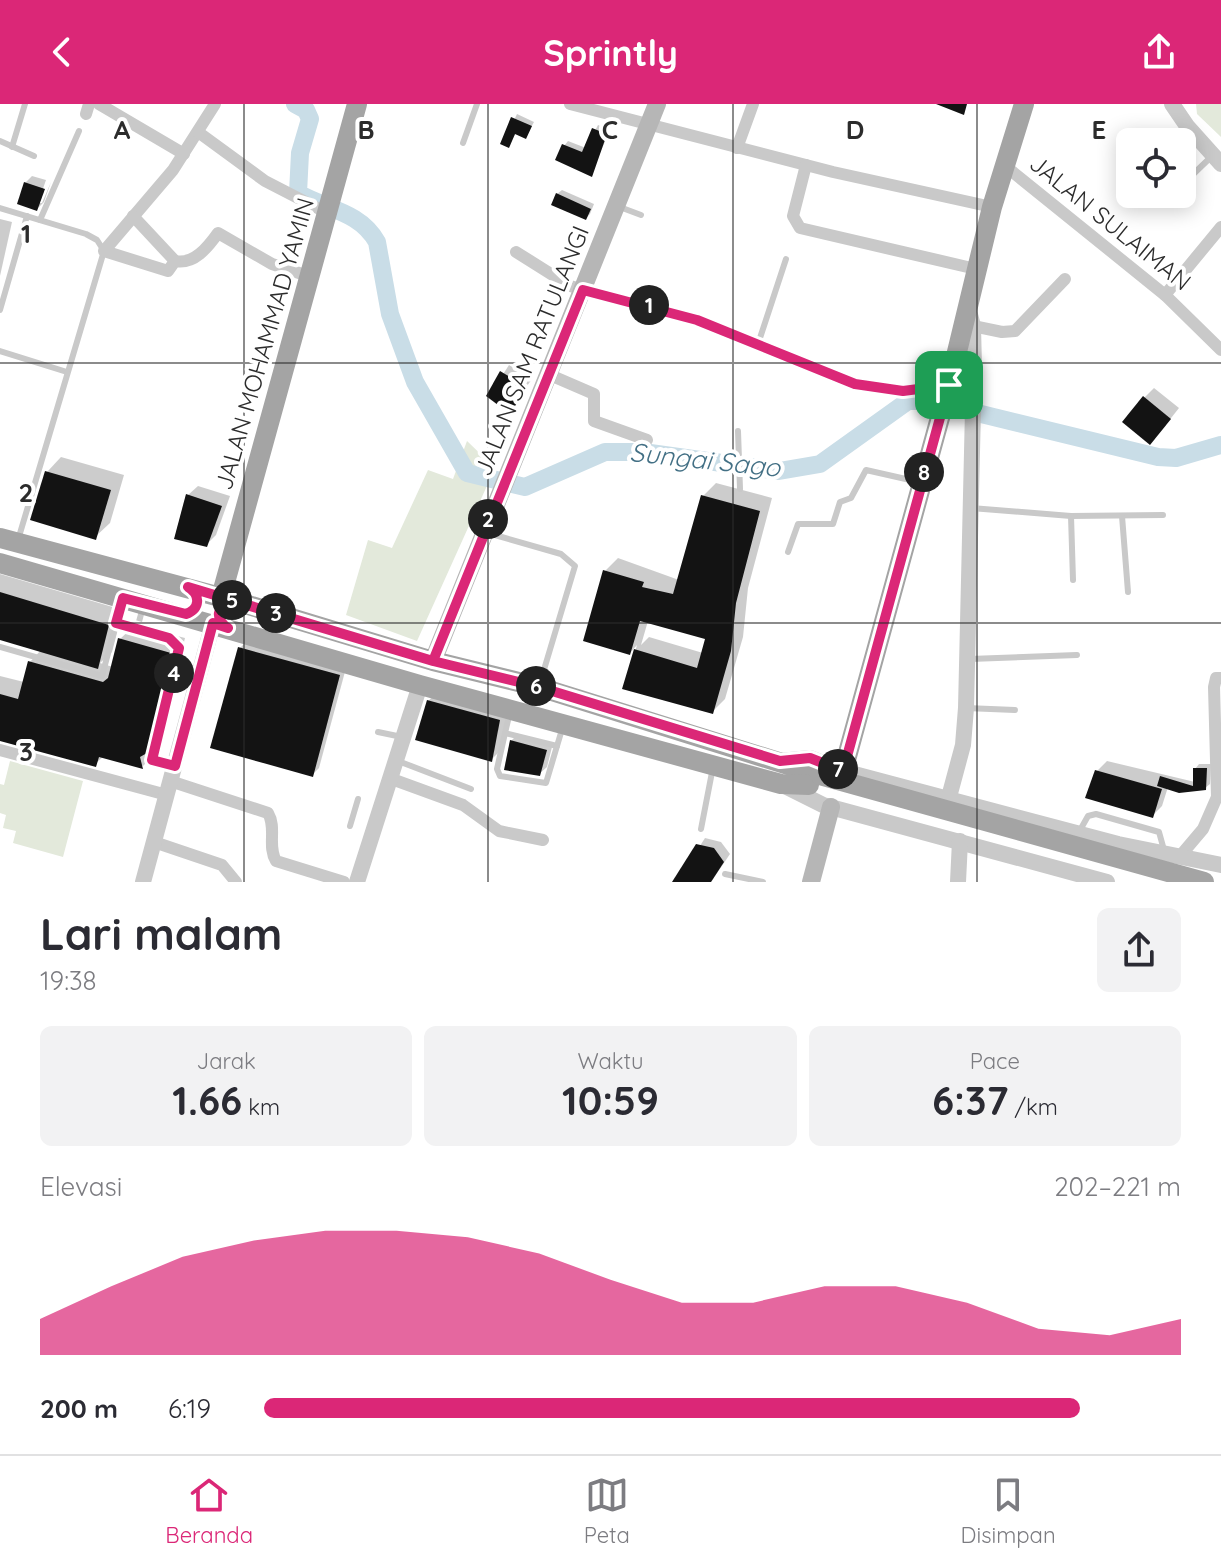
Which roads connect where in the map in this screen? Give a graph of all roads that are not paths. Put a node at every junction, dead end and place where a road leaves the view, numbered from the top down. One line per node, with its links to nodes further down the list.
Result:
1 (25, 104): 16 (lane)
2 (99, 104): 18 (street)
3 (215, 104): 13 (street)
4 (357, 104): 25 (main road, JALAN MOHAMMAD YAMIN)
5 (477, 104): 15 (lane)
6 (570, 104): 11 (street)
7 (657, 104): 11 (main road, JALAN SAM RATULANGI)
8 (753, 104): 17 (street)
9 (1024, 104): 22 (main road)
10 (1172, 104): 20 (street)
11 (649, 124): 17 (street); 24 (main road, JALAN SAM RATULANGI)
12 (79, 131): 31 (lane)
13 (198, 132): 18 (street); 25 (street)
14 (0, 141): 16 (lane)
15 (463, 143)
16 (12, 147): 19 (lane)
17 (737, 148): 21 (street)
18 (184, 154): 30 (street)
19 (34, 156)
20 (1216, 160): 23 (lane)
21 (806, 165): 26 (street); 37 (street)
22 (1004, 165): 26 (main road); 41 (street, JALAN SULAIMAN)
23 (1196, 175)
24 (617, 206): 28 (lane); 40 (main road, JALAN SAM RATULANGI)
25 (331, 207): 38 (main road, JALAN MOHAMMAD YAMIN)
26 (992, 207): 37 (main road)
27 (0, 208): 29 (lane)
28 (641, 215)
29 (27, 216): 31 (lane); 43 (lane)
30 (133, 216): 33 (street); 36 (street)
31 (40, 220): 33 (lane)
32 (1221, 227): 41 (street)
33 (102, 247): 36 (street); 48 (lane)
34 (516, 252): 40 (street)
35 (786, 259): 45 (lane)
36 (175, 261): 38 (street)
37 (976, 269): 42 (main road)
38 (311, 277): 67 (main road, JALAN MOHAMMAD YAMIN)
39 (1065, 279): 44 (street)
40 (583, 290): 45 (street); 49 (main road, JALAN SAM RATULANGI)
41 (1165, 295): 46 (street, JALAN SULAIMAN)
42 (968, 305): 44 (street); 50 (main road)
43 (0, 310)
44 (973, 326): 55 (street)
45 (758, 344): 50 (street)
46 (1221, 350)
47 (0, 351): 48 (lane)
48 (67, 372): 60 (lane)
49 (550, 375): 52 (street); 59 (main road, JALAN SAM RATULANGI)
50 (945, 399): 53 (main road)
51 (738, 431): 54 (lane)
52 (647, 440)
53 (921, 482): 61 (lane); 92 (main road)
54 (740, 489)
55 (971, 508): 57 (lane); 75 (street)
56 (1163, 515): 58 (lane)
57 (1071, 516): 58 (lane); 63 (lane)
58 (1122, 516): 65 (lane)
59 (483, 532): 76 (main road, JALAN SAM RATULANGI); 79 (lane)
60 (8, 540): 64 (main road)
61 (788, 552)
62 (0, 563): 66 (main road)
63 (1073, 580)
64 (188, 587): 67 (main road); 69 (main road)
65 (1128, 592)
66 (123, 598): 68 (main road); 70 (lane)
67 (228, 599): 72 (main road, JALAN MOHAMMAD YAMIN); 76 (main road)
68 (144, 604): 69 (main road); 71 (lane)
69 (182, 615): 72 (main road)
70 (116, 623): 71 (lane); 73 (lane)
71 (137, 629): 95 (lane)
72 (233, 631): 78 (main road); 95 (street)
73 (0, 647)
74 (1077, 655): 75 (lane)
75 (966, 660): 81 (street)
76 (433, 661): 79 (main road)
77 (1221, 678): 109 (street)
78 (420, 685): 80 (main road); 86 (street)
79 (539, 687): 90 (main road)
80 (511, 708): 83 (main road); 85 (lane)
81 (966, 708): 82 (lane); 98 (street)
82 (1015, 710)
83 (564, 722): 87 (lane); 91 (main road)
84 (378, 732): 86 (lane)
85 (505, 733): 87 (lane); 87 (lane)
86 (402, 737): 89 (street)
87 (557, 746)
88 (0, 750): 95 (street)
89 (395, 760): 93 (street); 97 (lane)
90 (780, 761): 92 (street); 94 (main road)
91 (713, 764): 96 (main road); 102 (lane)
92 (843, 771): 98 (street)
93 (389, 778): 104 (street); 115 (street)
94 (814, 780): 96 (main road); 120 (main road); 121 (main road, bridge)
95 (171, 781): 106 (street); 114 (street)
96 (781, 784): 100 (street)
97 (471, 789)
98 (949, 797): 103 (street)
99 (358, 799): 101 (lane)
100 (831, 807): 105 (street); 117 (main road)
101 (350, 826)
102 (701, 829)
103 (1079, 832): 107 (street); 108 (lane)
104 (543, 840)
105 (960, 841): 118 (street); 119 (street)
106 (154, 842): 112 (street); 113 (street)
107 (1118, 844): 108 (street); 119 (street)
108 (1164, 851): 109 (street)
109 (1181, 855): 110 (street)
110 (1221, 865)
111 (725, 874): 116 (lane)
112 (143, 882)
113 (236, 882)
114 (344, 882)
115 (357, 882)
116 (763, 882)
117 (811, 882)
118 (958, 882)
119 (1107, 882)
120 (1157, 882)
121 (1204, 882)

